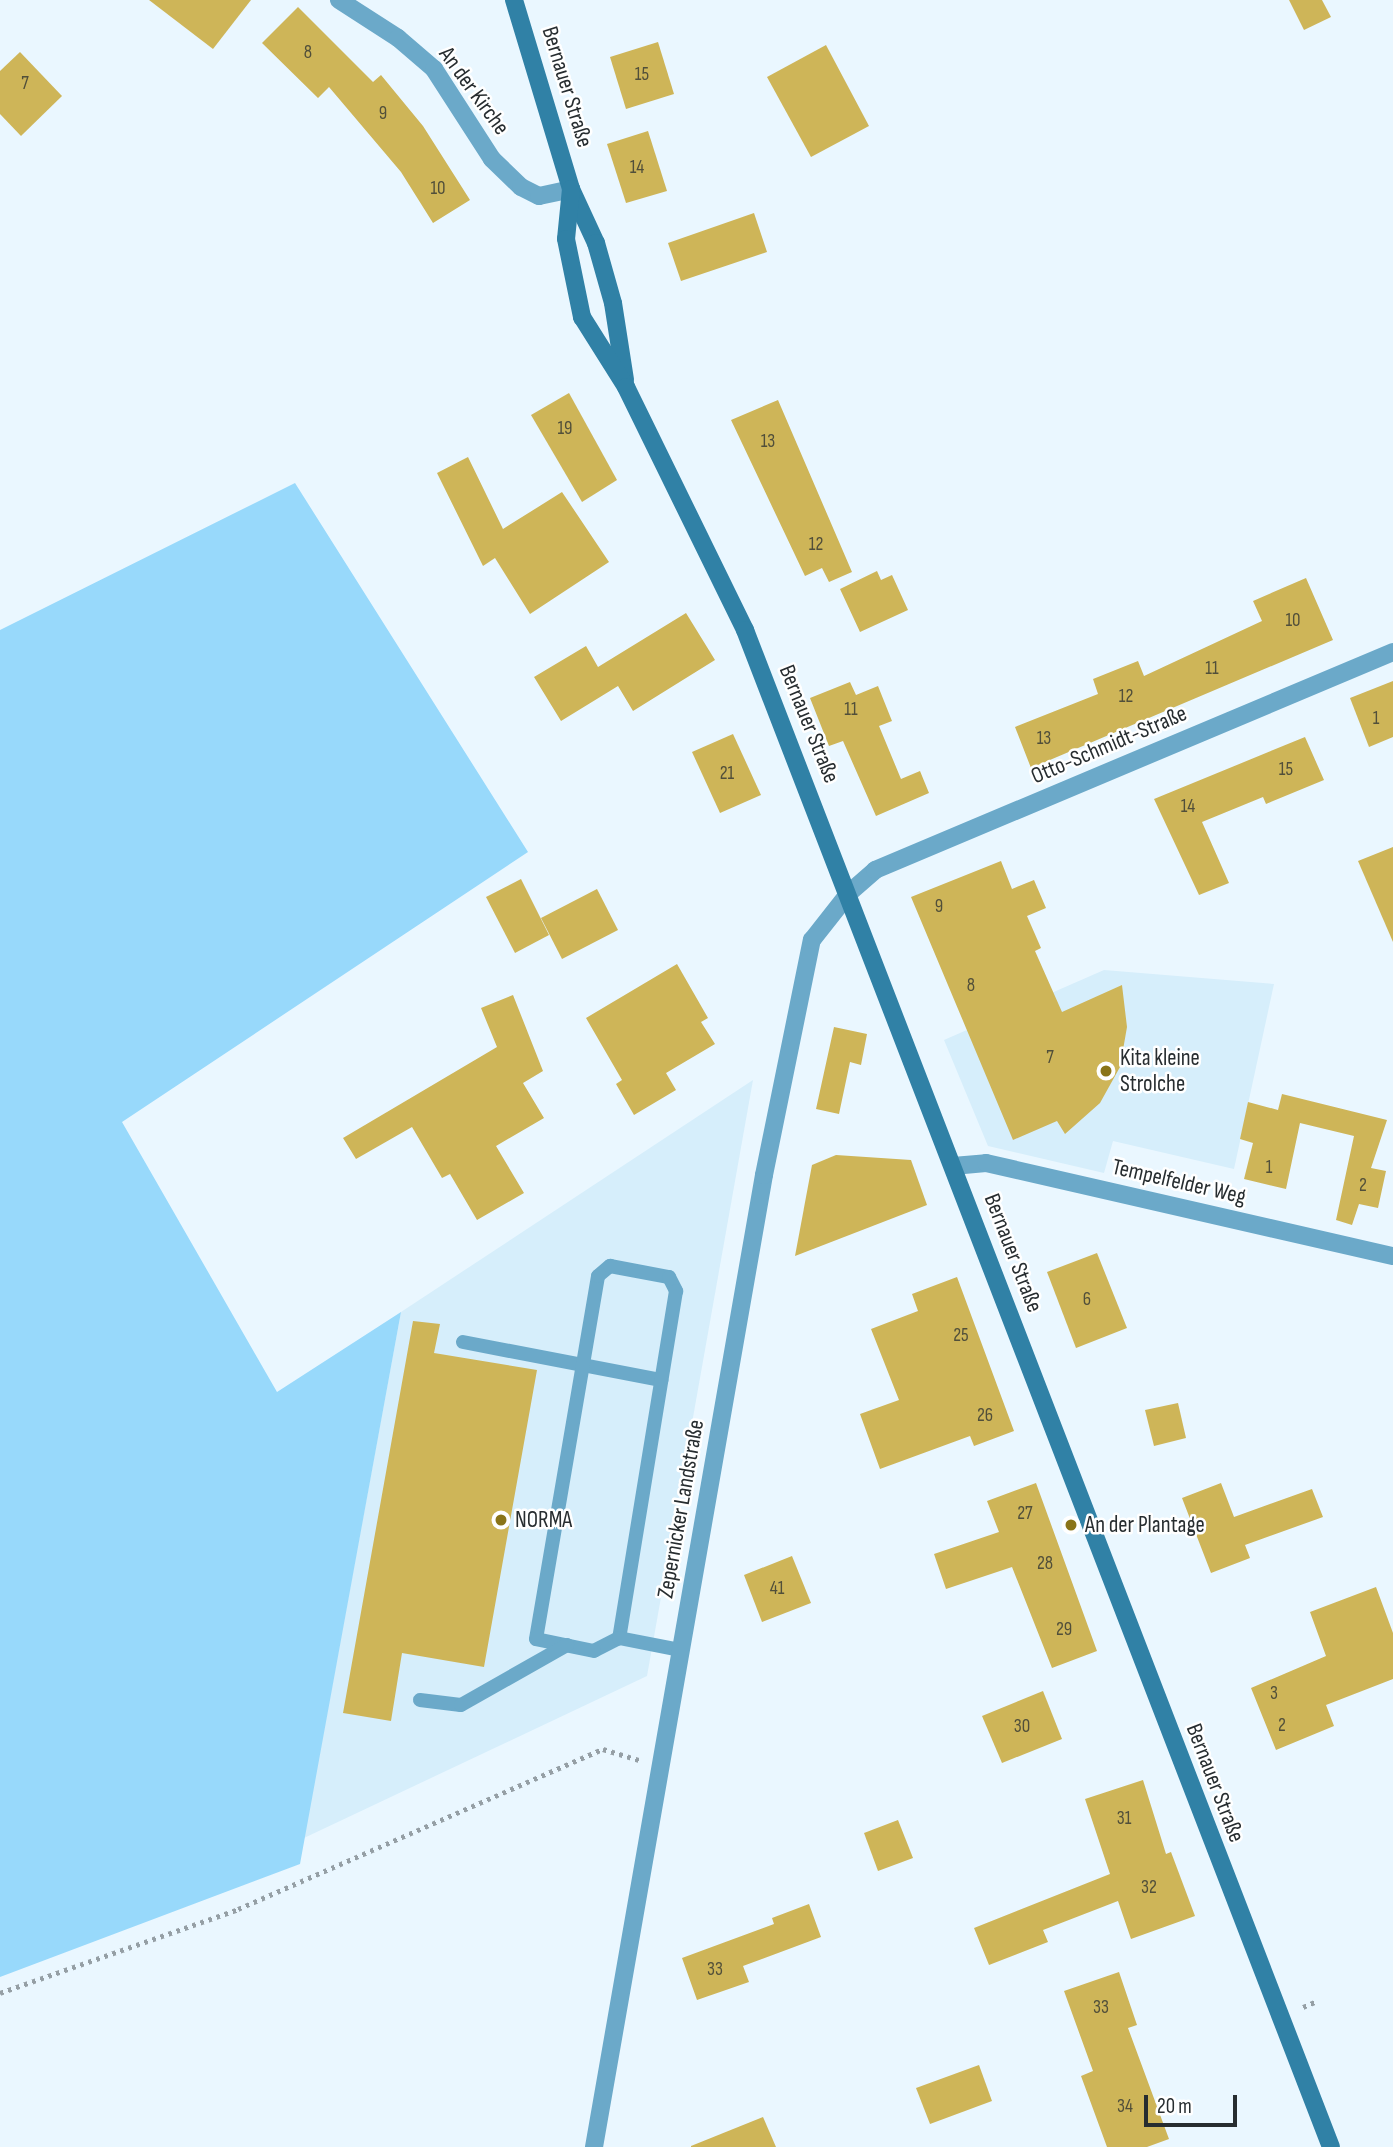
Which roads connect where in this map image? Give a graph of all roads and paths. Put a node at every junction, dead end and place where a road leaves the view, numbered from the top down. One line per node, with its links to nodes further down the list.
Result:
1 (339, 0): 3 (street, An der Kirche)
2 (514, 0): 3 (main road, Bernauer Straße)
3 (571, 189): 4 (main road, Bernauer Straße); 4 (main road, Bernauer Straße)
4 (626, 387): 6 (main road, Bernauer Straße)
5 (1393, 652): 6 (street, Otto-Schmidt-Straße)
6 (849, 893): 7 (main road, Bernauer Straße); 14 (street, Zepernicker Landstraße)
7 (953, 1166): 8 (street, Tempelfelder Weg); 19 (main road, Bernauer Straße)
8 (1393, 1256)
9 (463, 1342): 10 (lane)
10 (583, 1366): 11 (lane); 11 (lane); 13 (lane)
11 (662, 1380): 12 (lane)
12 (619, 1638): 13 (lane); 14 (lane)
13 (567, 1645): 15 (lane)
14 (681, 1650): 16 (street, Zepernicker Landstraße)
15 (420, 1700)
16 (661, 1766): 17 (path); 18 (street, Zepernicker Landstraße)
17 (0, 1993)
18 (594, 2147)
19 (1331, 2147)

